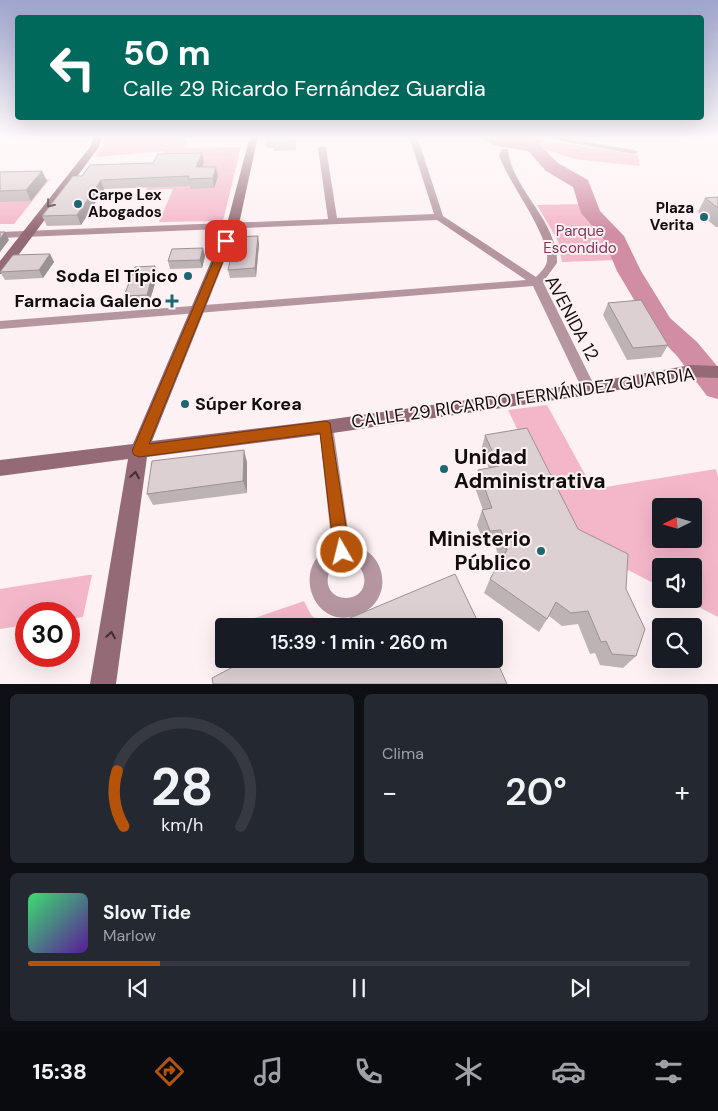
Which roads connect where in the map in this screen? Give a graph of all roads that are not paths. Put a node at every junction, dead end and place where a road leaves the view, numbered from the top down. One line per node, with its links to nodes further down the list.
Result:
1 (78, 168): 9 (street, one-way to 9)
2 (246, 168): 8 (street)
3 (325, 168): 7 (street)
4 (423, 168): 6 (street)
5 (508, 168): 12 (street)
6 (439, 217): 7 (street); 12 (street, AVENIDA 12)
7 (333, 220): 8 (street)
8 (233, 224): 9 (street); 13 (street)
9 (28, 233): 10 (street); 11 (street)
10 (0, 234)
11 (0, 270)
12 (538, 282): 13 (street); 16 (street, AVENIDA 12)
13 (198, 309): 14 (street); 18 (street)
14 (0, 325)
15 (718, 372): 16 (street, CALLE 29 RICARDO FERNÁNDEZ GUARDIA)
16 (589, 389): 17 (street, CALLE 29 RICARDO FERNÁNDEZ GUARDIA)
17 (326, 427): 18 (street, CALLE 29 RICARDO FERNÁNDEZ GUARDIA); 20 (street)
18 (139, 451): 19 (street, CALLE 29 RICARDO FERNÁNDEZ GUARDIA); 21 (street, one-way to 18)
19 (0, 468)
20 (342, 552)
21 (103, 684)

